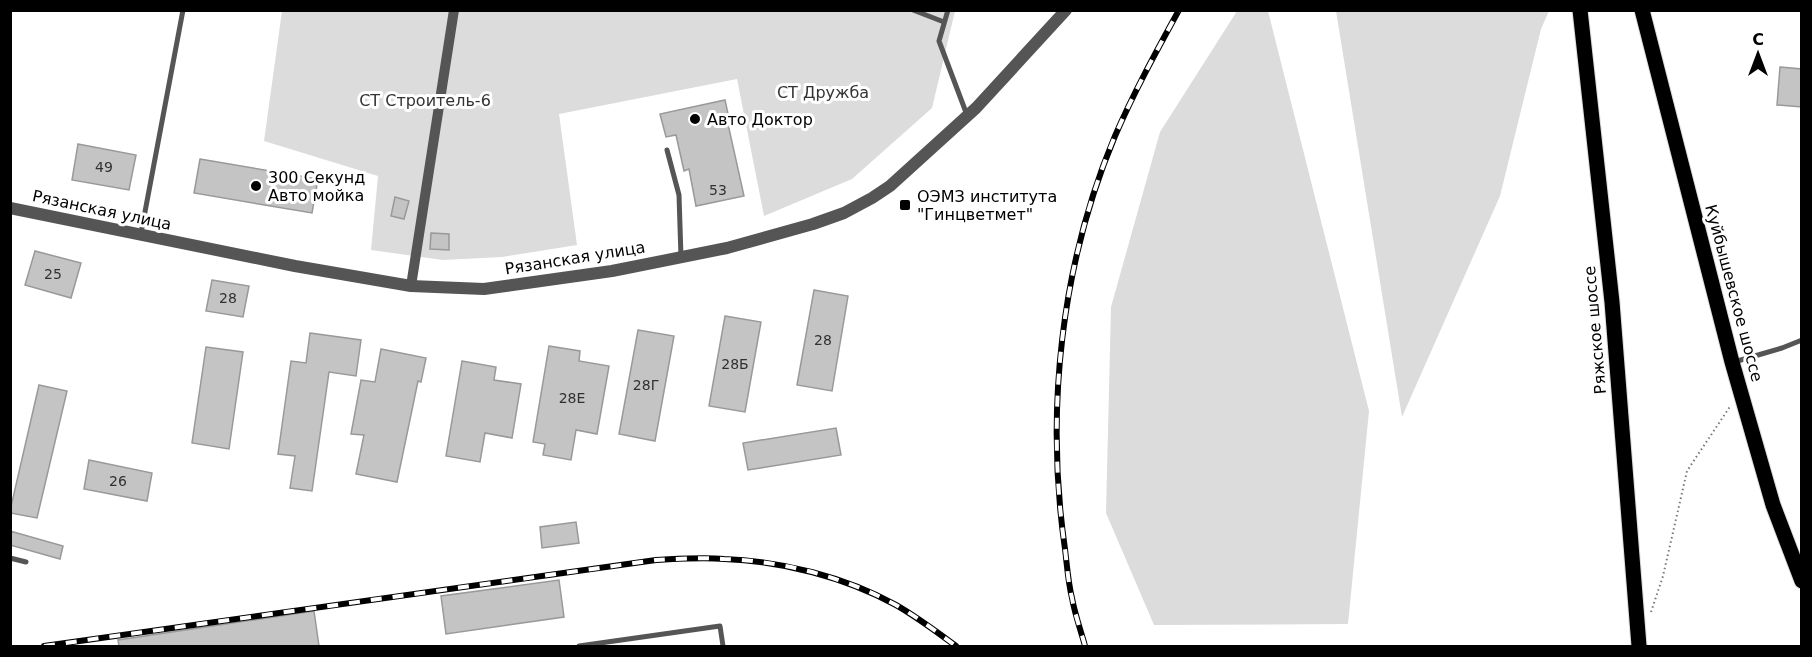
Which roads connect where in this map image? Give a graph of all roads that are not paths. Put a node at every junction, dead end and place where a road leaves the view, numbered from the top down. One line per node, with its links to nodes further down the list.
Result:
1 (183, 10): 12 (lane)
2 (454, 10): 14 (street)
3 (913, 10): 8 (lane)
4 (948, 10): 8 (lane)
5 (1066, 10): 9 (street, Рязанская улица)
6 (1580, 10): 24 (main road, Ряжское шоссе)
7 (1642, 10): 16 (main road, Куйбышевское шоссе)
8 (944, 22): 9 (lane)
9 (967, 115): 13 (street, Рязанская улица)
10 (667, 150): 13 (lane)
11 (10, 208): 12 (street, Рязанская улица)
12 (141, 235): 14 (street, Рязанская улица)
13 (681, 257): 14 (street, Рязанская улица)
14 (411, 286)
15 (1802, 340): 16 (lane)
16 (1732, 362): 19 (main road, Куйбышевское шоссе)
17 (10, 558): 18 (lane)
18 (26, 562)
19 (1802, 581)
20 (633, 639): 21 (lane); 22 (lane); 23 (lane)
21 (579, 646)
22 (634, 646)
23 (723, 646)
24 (1639, 646)

